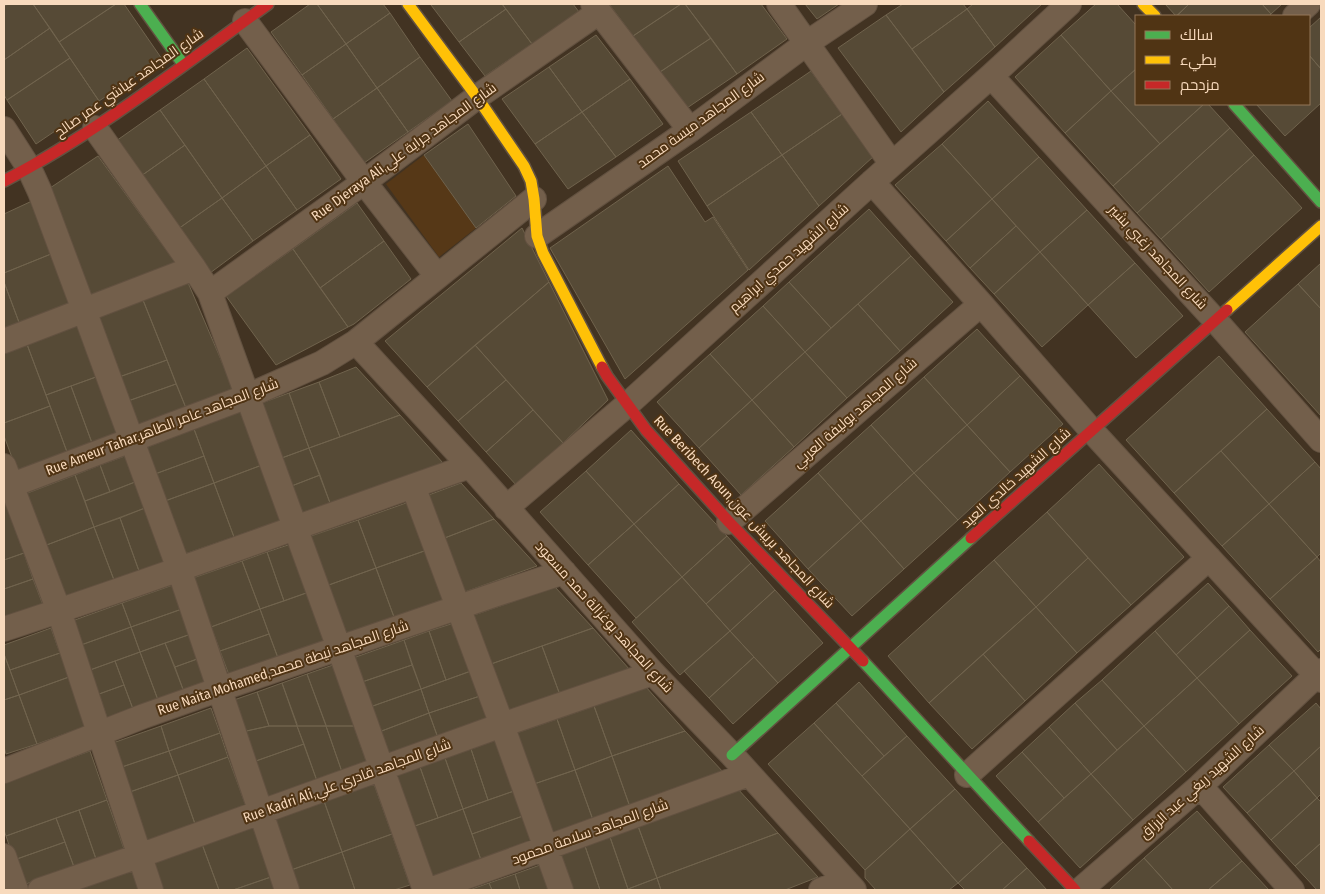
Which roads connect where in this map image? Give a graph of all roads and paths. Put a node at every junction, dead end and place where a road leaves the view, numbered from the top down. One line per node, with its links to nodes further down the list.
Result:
1 (140, 4): 14 (street)
2 (268, 4): 12 (street, شارع المجاهد عياشي عمر صالح)
3 (408, 4): 16 (street, Rue Beribech Aoun,شارع المجاهد بريبش عون)
4 (779, 4): 13 (street)
5 (865, 4): 13 (street, شارع المجاهد ميسة محمد)
6 (1069, 4): 15 (street, شارع الشهيد حمدي ابراهيم)
7 (1143, 4): 10 (street)
8 (1308, 4): 11 (street)
9 (596, 8): 16 (street, Rue Djeraya Ali,شارع المجاهد جراية علي); 20 (street)
10 (1154, 15)
11 (1296, 15)
12 (244, 21): 14 (street, شارع المجاهد عياشي عمر صالح); 24 (street)
13 (807, 43): 20 (street, شارع المجاهد ميسة محمد); 21 (street)
14 (183, 64): 18 (street, شارع المجاهد عياشي عمر صالح)
15 (991, 76): 21 (street, شارع الشهيد حمدي ابراهيم); 35 (street, شارع المجاهد زغبي بشير)
16 (477, 97): 24 (street, Rue Djeraya Ali,شارع المجاهد جراية علي); 26 (street, Rue Beribech Aoun,شارع المجاهد بريبش عون)
17 (1235, 105): 27 (street)
18 (95, 128): 22 (street, شارع المجاهد عياشي عمر صالح); 30 (street)
19 (4, 129): 22 (street)
20 (690, 130): 29 (street, شارع المجاهد ميسة محمد)
21 (892, 164): 25 (street, شارع الشهيد حمدي ابراهيم)
22 (29, 168): 23 (street, شارع المجاهد عياشي عمر صالح); 34 (street)
23 (4, 181)
24 (364, 182): 31 (street); 32 (street, Rue Djeraya Ali,شارع المجاهد جراية علي)
25 (872, 182): 33 (street); 39 (street, شارع الشهيد حمدي ابراهيم)
26 (534, 199): 29 (street, Rue Beribech Aoun,شارع المجاهد بريبش عون); 31 (street, Rue Ameur Tahar,شارع المجاهد عامر الطاهر)
27 (1321, 202)
28 (1321, 226): 35 (street, شارع الشهيد خالدي العيد)
29 (536, 236): 39 (street, Rue Beribech Aoun,شارع المجاهد بريبش عون)
30 (194, 268): 32 (street); 34 (street)
31 (437, 276): 37 (street, Rue Ameur Tahar,شارع المجاهد عامر الطاهر)
32 (210, 293): 38 (street)
33 (981, 304): 40 (street); 47 (street, شارع المجاهد بوليفة العربي)
34 (84, 310): 36 (street); 41 (street)
35 (1215, 320): 40 (street, شارع الشهيد خالدي العيد); 42 (street, شارع المجاهد زغبي بشير)
36 (4, 340)
37 (356, 342): 38 (street, Rue Ameur Tahar,شارع المجاهد عامر الطاهر); 43 (street, شارع المجاهد بوغزالة حمد مسعود)
38 (248, 396): 41 (street, Rue Ameur Tahar,شارع المجاهد عامر الطاهر); 48 (street)
39 (628, 404): 46 (street, شارع الشهيد حمدي ابراهيم); 47 (street, Rue Beribech Aoun,شارع المجاهد بريبش عون)
40 (1091, 430): 49 (street); 56 (street, شارع الشهيد خالدي العيد)
41 (131, 439): 44 (street, Rue Ameur Tahar,شارع المجاهد عامر الطاهر); 50 (street)
42 (1321, 440)
43 (470, 466): 45 (street); 46 (street, شارع المجاهد بوغزالة حمد مسعود)
44 (6, 480): 53 (street)
45 (413, 486): 48 (street); 52 (street)
46 (506, 508): 51 (street, شارع المجاهد بوغزالة حمد مسعود)
47 (729, 522): 56 (street, Rue Beribech Aoun,شارع المجاهد بريبش عون)
48 (296, 528): 50 (street); 55 (street)
49 (1209, 558): 58 (street); 66 (street)
50 (179, 569): 53 (street); 59 (street)
51 (564, 572): 52 (street, Rue Naita Mohamed,شارع المجاهد نيطة محمد); 57 (street, شارع المجاهد بوغزالة حمد مسعود)
52 (459, 607): 55 (street, Rue Naita Mohamed,شارع المجاهد نيطة محمد); 60 (street)
53 (59, 611): 54 (street); 61 (street)
54 (4, 629)
55 (339, 648): 59 (street, Rue Naita Mohamed,شارع المجاهد نيطة محمد); 63 (street)
56 (851, 648): 62 (street, شارع الشهيد خالدي العيد); 66 (street, Rue Beribech Aoun,شارع المجاهد بريبش عون)
57 (654, 673): 60 (street, Rue Kadri Ali,شارع المجاهد قادري علي); 62 (street, شارع المجاهد بوغزالة حمد مسعود)
58 (1320, 675): 67 (street, شارع الشهيد ريغي عبد الرزاق)
59 (220, 689): 61 (street, Rue Naita Mohamed,شارع المجاهد نيطة محمد); 68 (street)
60 (502, 725): 63 (street, Rue Kadri Ali,شارع المجاهد قادري علي); 69 (street)
61 (100, 734): 64 (street, Rue Naita Mohamed,شارع المجاهد نيطة محمد); 71 (street)
62 (732, 755): 65 (street, شارع المجاهد بوغزالة حمد مسعود)
63 (381, 769): 68 (street, Rue Kadri Ali,شارع المجاهد قادري علي); 77 (street)
64 (4, 771)
65 (749, 774): 69 (street, شارع المجاهد سلامة محمود); 72 (street, شارع المجاهد بوغزالة حمد مسعود)
66 (968, 775): 81 (street, Rue Beribech Aoun,شارع المجاهد بريبش عون)
67 (1200, 786): 82 (street, شارع الشهيد ريغي عبد الرزاق); 83 (street)
68 (260, 812): 71 (street, Rue Kadri Ali,شارع المجاهد قادري علي); 76 (street)
69 (546, 847): 78 (street, شارع المجاهد سلامة محمود); 79 (street)
70 (4, 856): 73 (street)
71 (139, 856): 74 (street, Rue Kadri Ali,شارع المجاهد قادري علي); 75 (street)
72 (850, 886): 80 (street)
73 (16, 890)
74 (40, 890)
75 (151, 890)
76 (287, 890)
77 (425, 890)
78 (430, 890)
79 (561, 890)
80 (821, 890)
81 (1075, 890)
82 (1080, 890)
83 (1292, 890)

